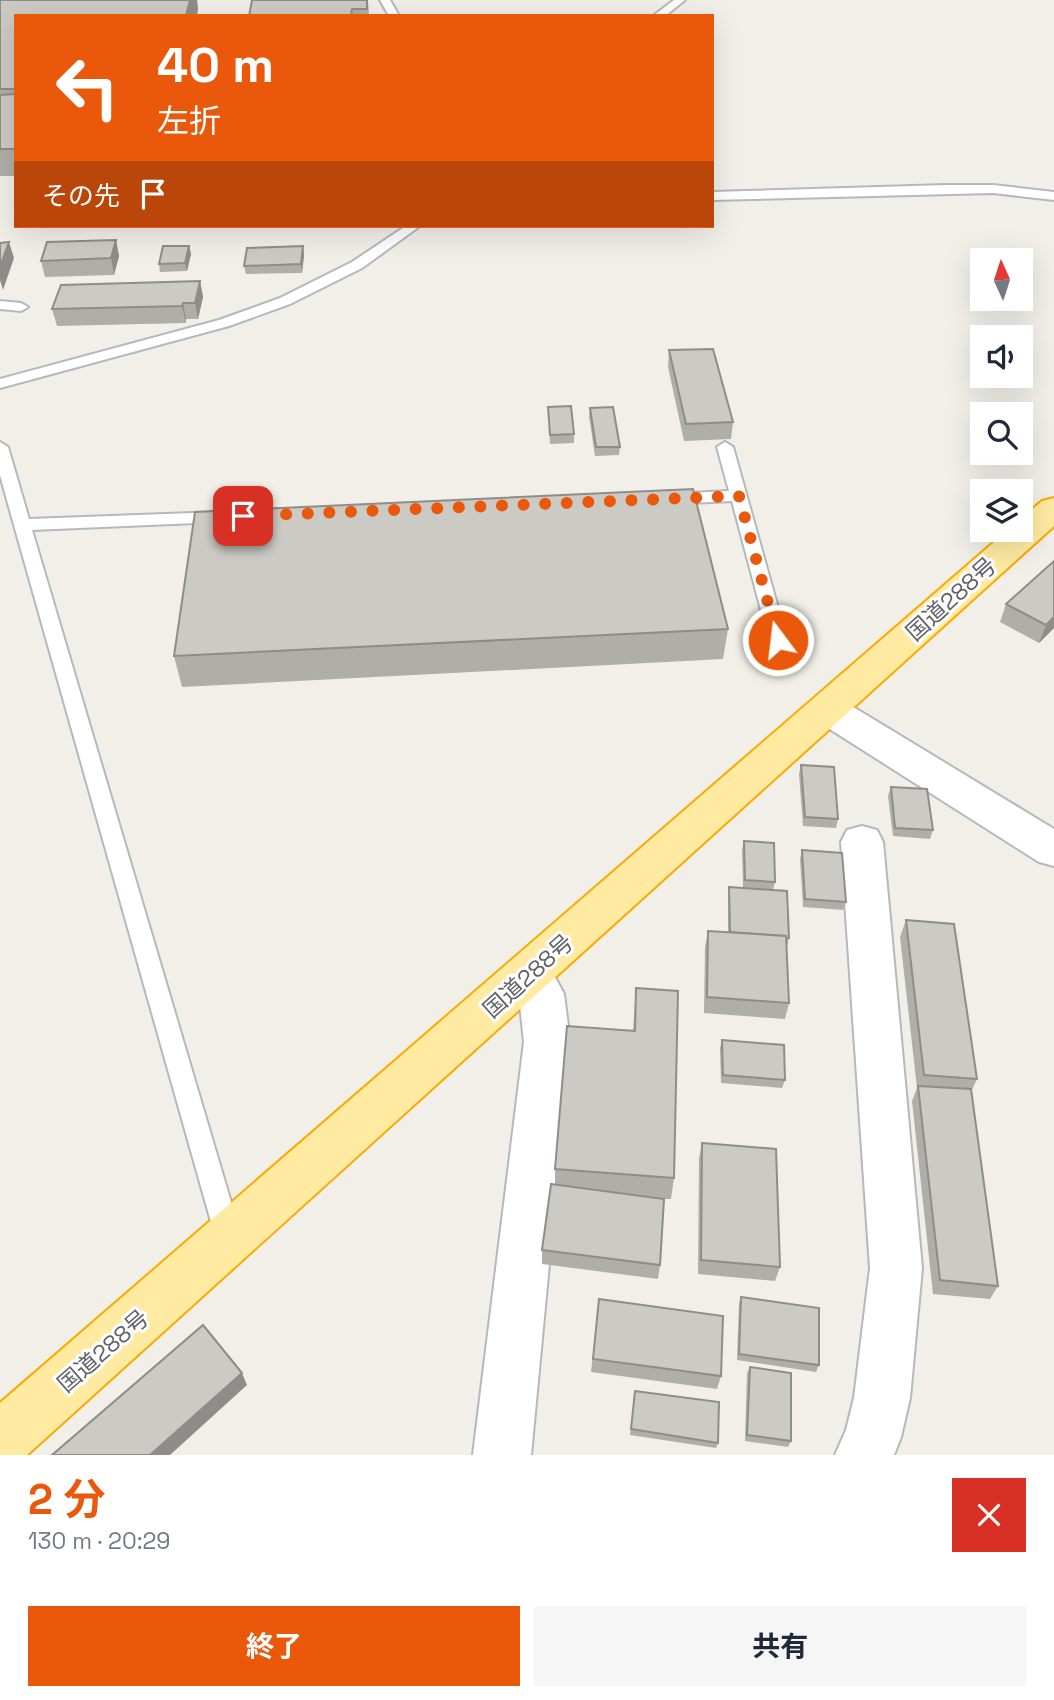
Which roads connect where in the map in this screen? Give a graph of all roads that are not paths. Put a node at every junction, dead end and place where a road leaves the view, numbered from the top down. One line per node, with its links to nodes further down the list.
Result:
1 (676, 0): 2 (lane)
2 (660, 14)
3 (714, 196): 4 (lane)
4 (1054, 196)
5 (411, 228): 8 (lane)
6 (0, 305): 7 (lane)
7 (21, 307)
8 (0, 384)
9 (0, 447): 15 (lane)
10 (725, 447): 11 (lane)
11 (739, 496): 12 (lane); 16 (lane)
12 (656, 499)
13 (1054, 508): 17 (highway, 国道288号)
14 (243, 516): 15 (lane)
15 (22, 525): 21 (lane)
16 (778, 640)
17 (827, 709): 19 (street); 20 (highway, 国道288号)
18 (862, 842): 24 (street)
19 (1054, 849)
20 (530, 974): 21 (highway, 国道288号); 23 (street)
21 (229, 1240): 22 (highway, 国道288号)
22 (0, 1441)
23 (502, 1455)
24 (864, 1455)

